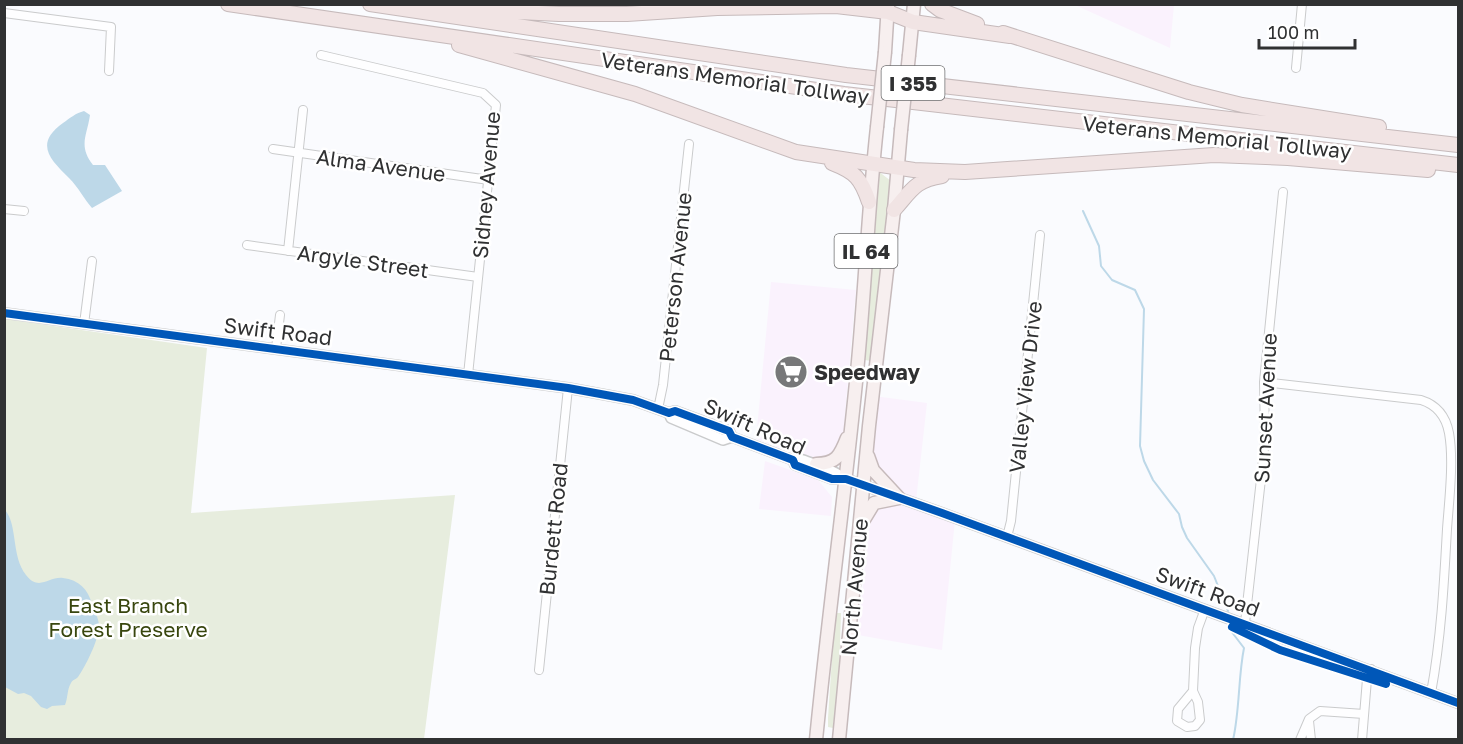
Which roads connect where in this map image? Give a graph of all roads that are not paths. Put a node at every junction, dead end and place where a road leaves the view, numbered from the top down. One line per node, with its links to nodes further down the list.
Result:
1 (228, 4): 11 (highway, Veterans Memorial Tollway / I 355)
2 (370, 4): 19 (highway, Veterans Memorial Tollway / I 355)
3 (435, 4): 7 (highway)
4 (914, 4): 10 (main road, North Avenue / IL 64)
5 (932, 4): 12 (highway)
6 (1302, 4): 14 (street)
7 (839, 5): 8 (highway)
8 (888, 8): 10 (highway); 23 (main road, North Avenue / IL 64, bridge)
9 (4, 13): 15 (street)
10 (913, 22): 12 (highway); 25 (main road, North Avenue / IL 64, bridge)
11 (387, 27): 22 (highway); 24 (highway, Veterans Memorial Tollway / I 355)
12 (1010, 36): 17 (highway)
13 (321, 55): 28 (street, Sidney Avenue)
14 (1296, 68)
15 (110, 71)
16 (303, 110): 21 (street)
17 (1458, 138)
18 (689, 144): 46 (street, Peterson Avenue)
19 (1458, 145)
20 (273, 149): 21 (street, Alma Avenue)
21 (298, 153): 28 (street, Alma Avenue); 36 (street)
22 (816, 156): 23 (highway); 30 (highway)
23 (873, 163): 25 (highway); 30 (main road, North Avenue / IL 64)
24 (1458, 165)
25 (898, 167): 26 (highway); 32 (main road, North Avenue / IL 64)
26 (965, 172): 27 (highway); 32 (highway)
27 (1458, 173)
28 (489, 180): 38 (street, Sidney Avenue)
29 (1283, 192): 44 (street, Sunset Avenue)
30 (869, 202): 47 (main road, North Avenue / IL 64)
31 (4, 209): 33 (street)
32 (894, 210): 48 (main road, North Avenue / IL 64)
33 (24, 211)
34 (1040, 236): 55 (street, Valley View Drive)
35 (247, 244): 36 (street, Argyle Street)
36 (288, 250): 38 (street, Argyle Street)
37 (92, 261): 41 (street)
38 (478, 277): 43 (street, Sidney Avenue)
39 (4, 313): 41 (street, Swift Road)
40 (280, 315): 42 (street)
41 (84, 324): 42 (street, Swift Road)
42 (276, 348): 43 (street, Swift Road)
43 (468, 375): 45 (street, Swift Road)
44 (1264, 382): 57 (street, Sunset Avenue); 61 (street)
45 (568, 388): 46 (street, Swift Road); 59 (street, Burdett Road)
46 (658, 409): 49 (street, Swift Road)
47 (852, 416): 50 (main road); 51 (main road, North Avenue / IL 64)
48 (867, 450): 52 (main road, North Avenue / IL 64); 53 (main road)
49 (793, 460): 50 (street, Swift Road); 51 (street, Swift Road)
50 (816, 464): 51 (street, Swift Road)
51 (846, 479): 52 (street, Swift Road); 65 (main road, North Avenue / IL 64)
52 (863, 484): 53 (street, Swift Road); 54 (main road, North Avenue / IL 64)
53 (899, 498): 54 (main road); 55 (street, Swift Road)
54 (859, 528): 66 (main road, North Avenue / IL 64)
55 (1008, 537): 56 (street, Swift Road)
56 (1205, 609): 57 (street, Swift Road); 60 (street)
57 (1245, 623): 58 (street, Swift Road)
58 (1371, 669): 61 (street, Swift Road); 63 (street)
59 (539, 670)
60 (1193, 691)
61 (1431, 693): 62 (street, Swift Road)
62 (1458, 703)
63 (1364, 714): 64 (street); 69 (street)
64 (1309, 719): 67 (street); 68 (street)
65 (816, 740)
66 (839, 740)
67 (1300, 740)
68 (1311, 740)
69 (1362, 740)

